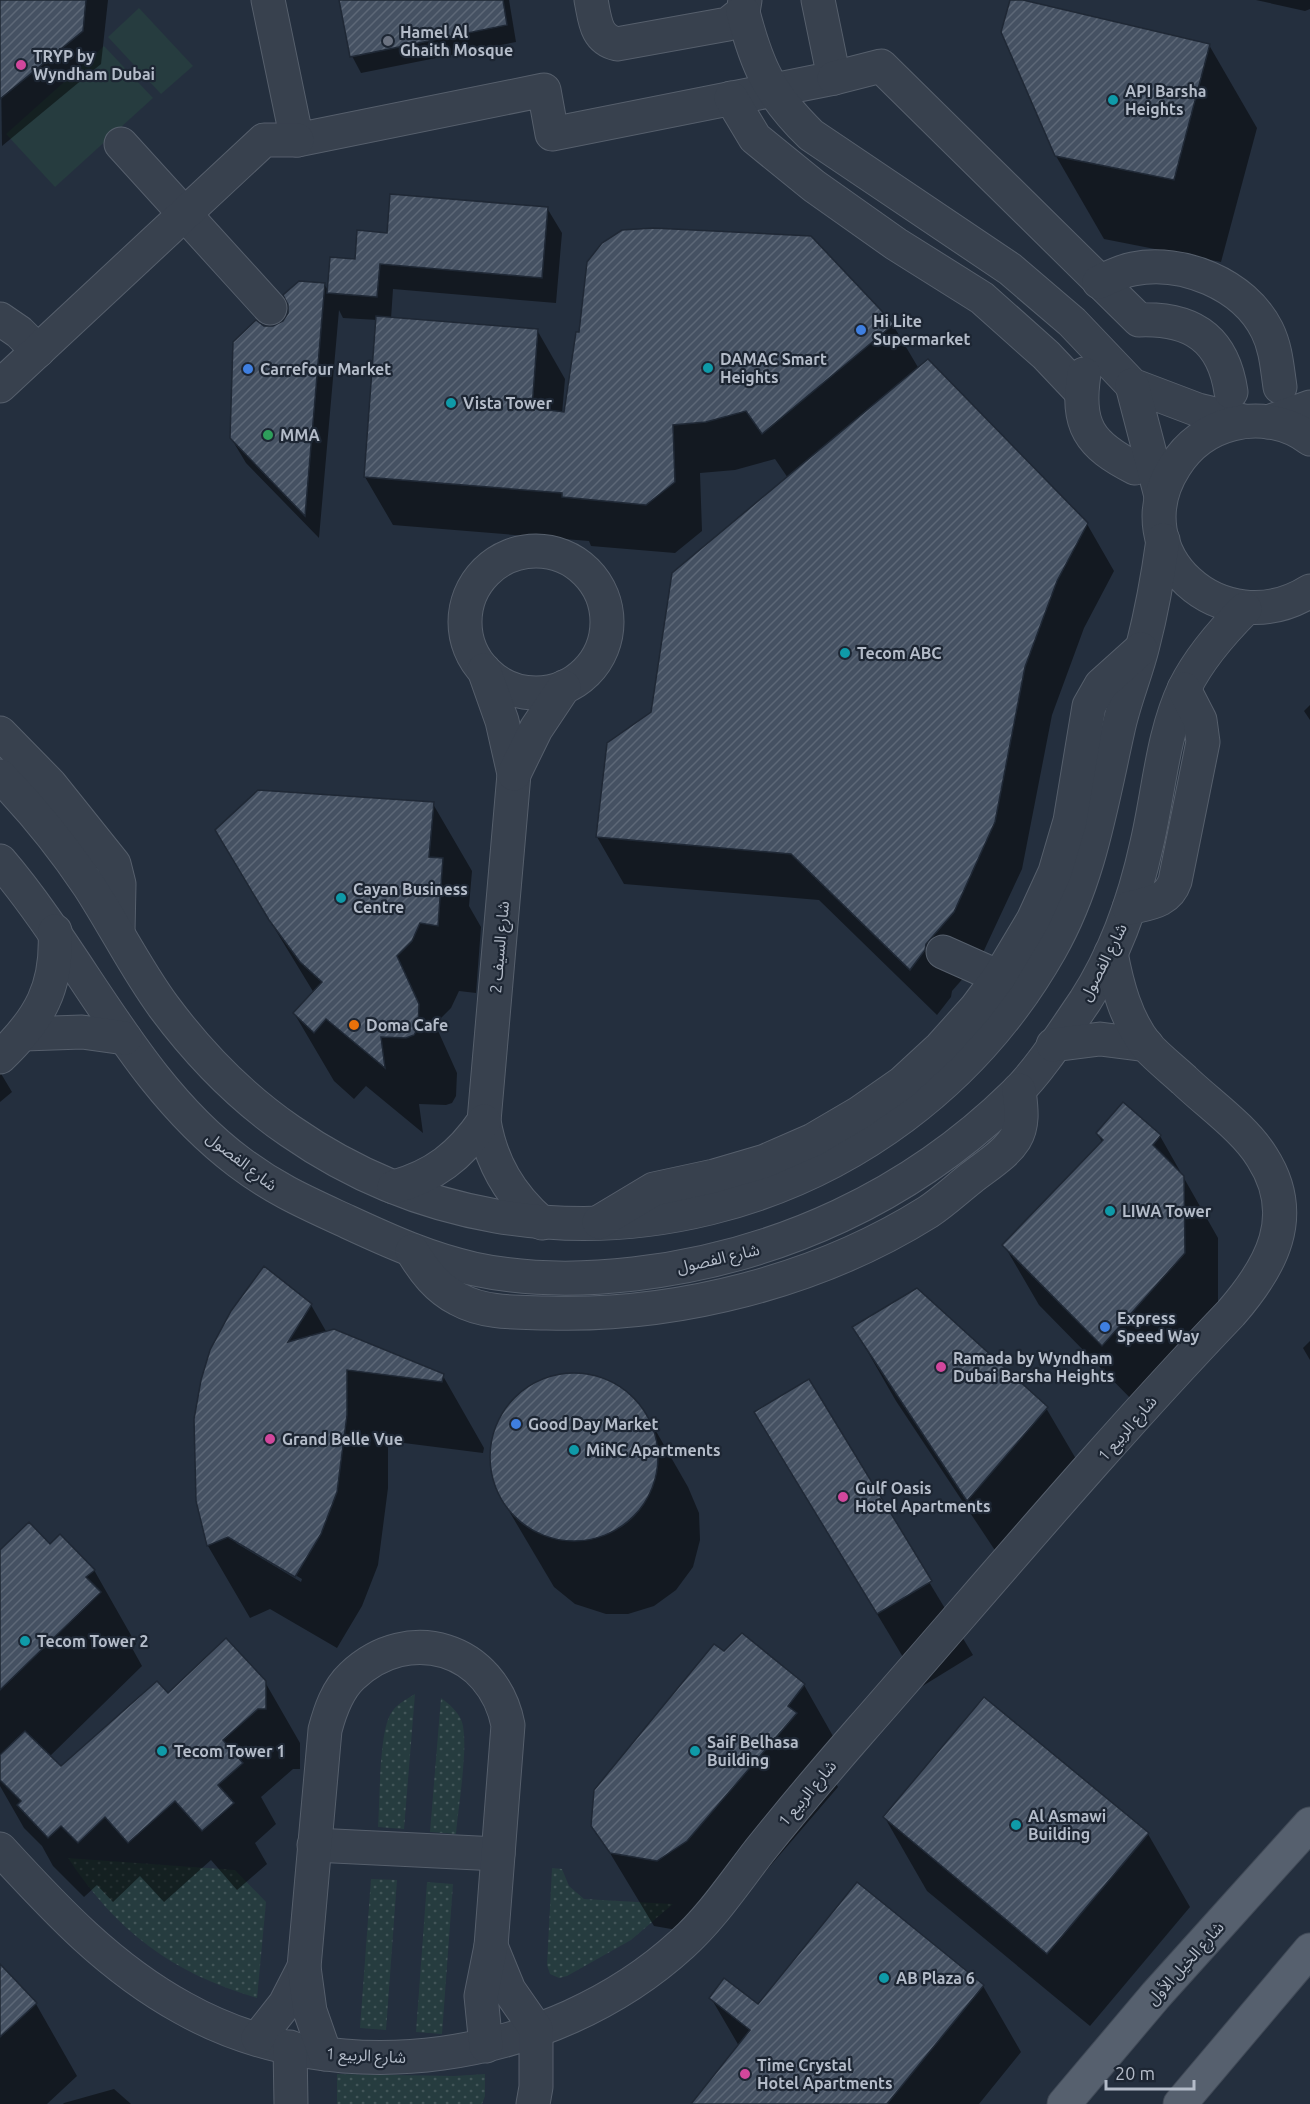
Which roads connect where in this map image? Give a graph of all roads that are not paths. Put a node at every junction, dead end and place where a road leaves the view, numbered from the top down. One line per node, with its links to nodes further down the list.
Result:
1 (268, 0): 8 (street)
2 (591, 0): 4 (street)
3 (818, 0): 5 (street)
4 (744, 6): 6 (street)
5 (834, 78): 6 (street); 11 (street)
6 (772, 91): 7 (street); 15 (street)
7 (731, 98): 8 (street); 21 (street)
8 (297, 140): 10 (street)
9 (121, 144): 10 (street)
10 (185, 214): 12 (street); 14 (street)
11 (1099, 282): 17 (street); 19 (street)
12 (270, 308)
13 (0, 319): 14 (street)
14 (38, 351): 16 (street)
15 (1132, 385): 19 (street); 22 (street)
16 (0, 386)
17 (1280, 387)
18 (1310, 407): 19 (street)
19 (1247, 412): 20 (street); 22 (street)
20 (1310, 439)
21 (1135, 468)
22 (1161, 496): 23 (street)
23 (1163, 540): 25 (street); 26 (street)
24 (1305, 603): 25 (street)
25 (1245, 609): 36 (street, شارع الفصول)
26 (1143, 648): 37 (street); 46 (street)
27 (484, 670): 28 (street); 28 (street); 30 (street, شارع السيف 2)
28 (564, 687): 30 (street, شارع السيف 2)
29 (0, 733): 34 (street)
30 (514, 774): 43 (street, شارع السيف 2)
31 (0, 776): 34 (street)
32 (0, 861): 33 (street, شارع الفصول)
33 (56, 931): 38 (street); 39 (street, شارع الفصول)
34 (117, 932): 44 (street)
35 (943, 952): 37 (street)
36 (1112, 953): 40 (street, شارع الفصول); 41 (street, شارع الربيع 1)
37 (999, 977): 46 (street)
38 (24, 1034): 39 (street); 42 (street)
39 (125, 1038): 40 (street, شارع الفصول)
40 (1053, 1045): 41 (street)
41 (1147, 1045): 54 (street, شارع الربيع 1)
42 (0, 1056)
43 (484, 1121): 44 (street); 45 (street, شارع السيف 2)
44 (394, 1187): 45 (street)
45 (542, 1223): 46 (street)
46 (595, 1225)
47 (1310, 1824): 61 (main road, شارع الخيل الأول)
48 (314, 1845): 50 (street); 50 (street); 53 (street)
49 (0, 1850): 55 (street, شارع الربيع 1)
50 (498, 1854): 51 (street)
51 (491, 1946): 54 (street); 56 (street)
52 (1310, 1950): 62 (main road)
53 (304, 1967): 55 (street); 58 (street)
54 (536, 2029): 56 (street, شارع الربيع 1); 60 (street)
55 (258, 2038): 57 (street, شارع الربيع 1)
56 (486, 2046): 58 (street, شارع الربيع 1)
57 (290, 2047): 58 (street, شارع الربيع 1); 59 (street)
58 (325, 2054)
59 (291, 2104)
60 (533, 2104)
61 (1064, 2104)
62 (1180, 2104)

